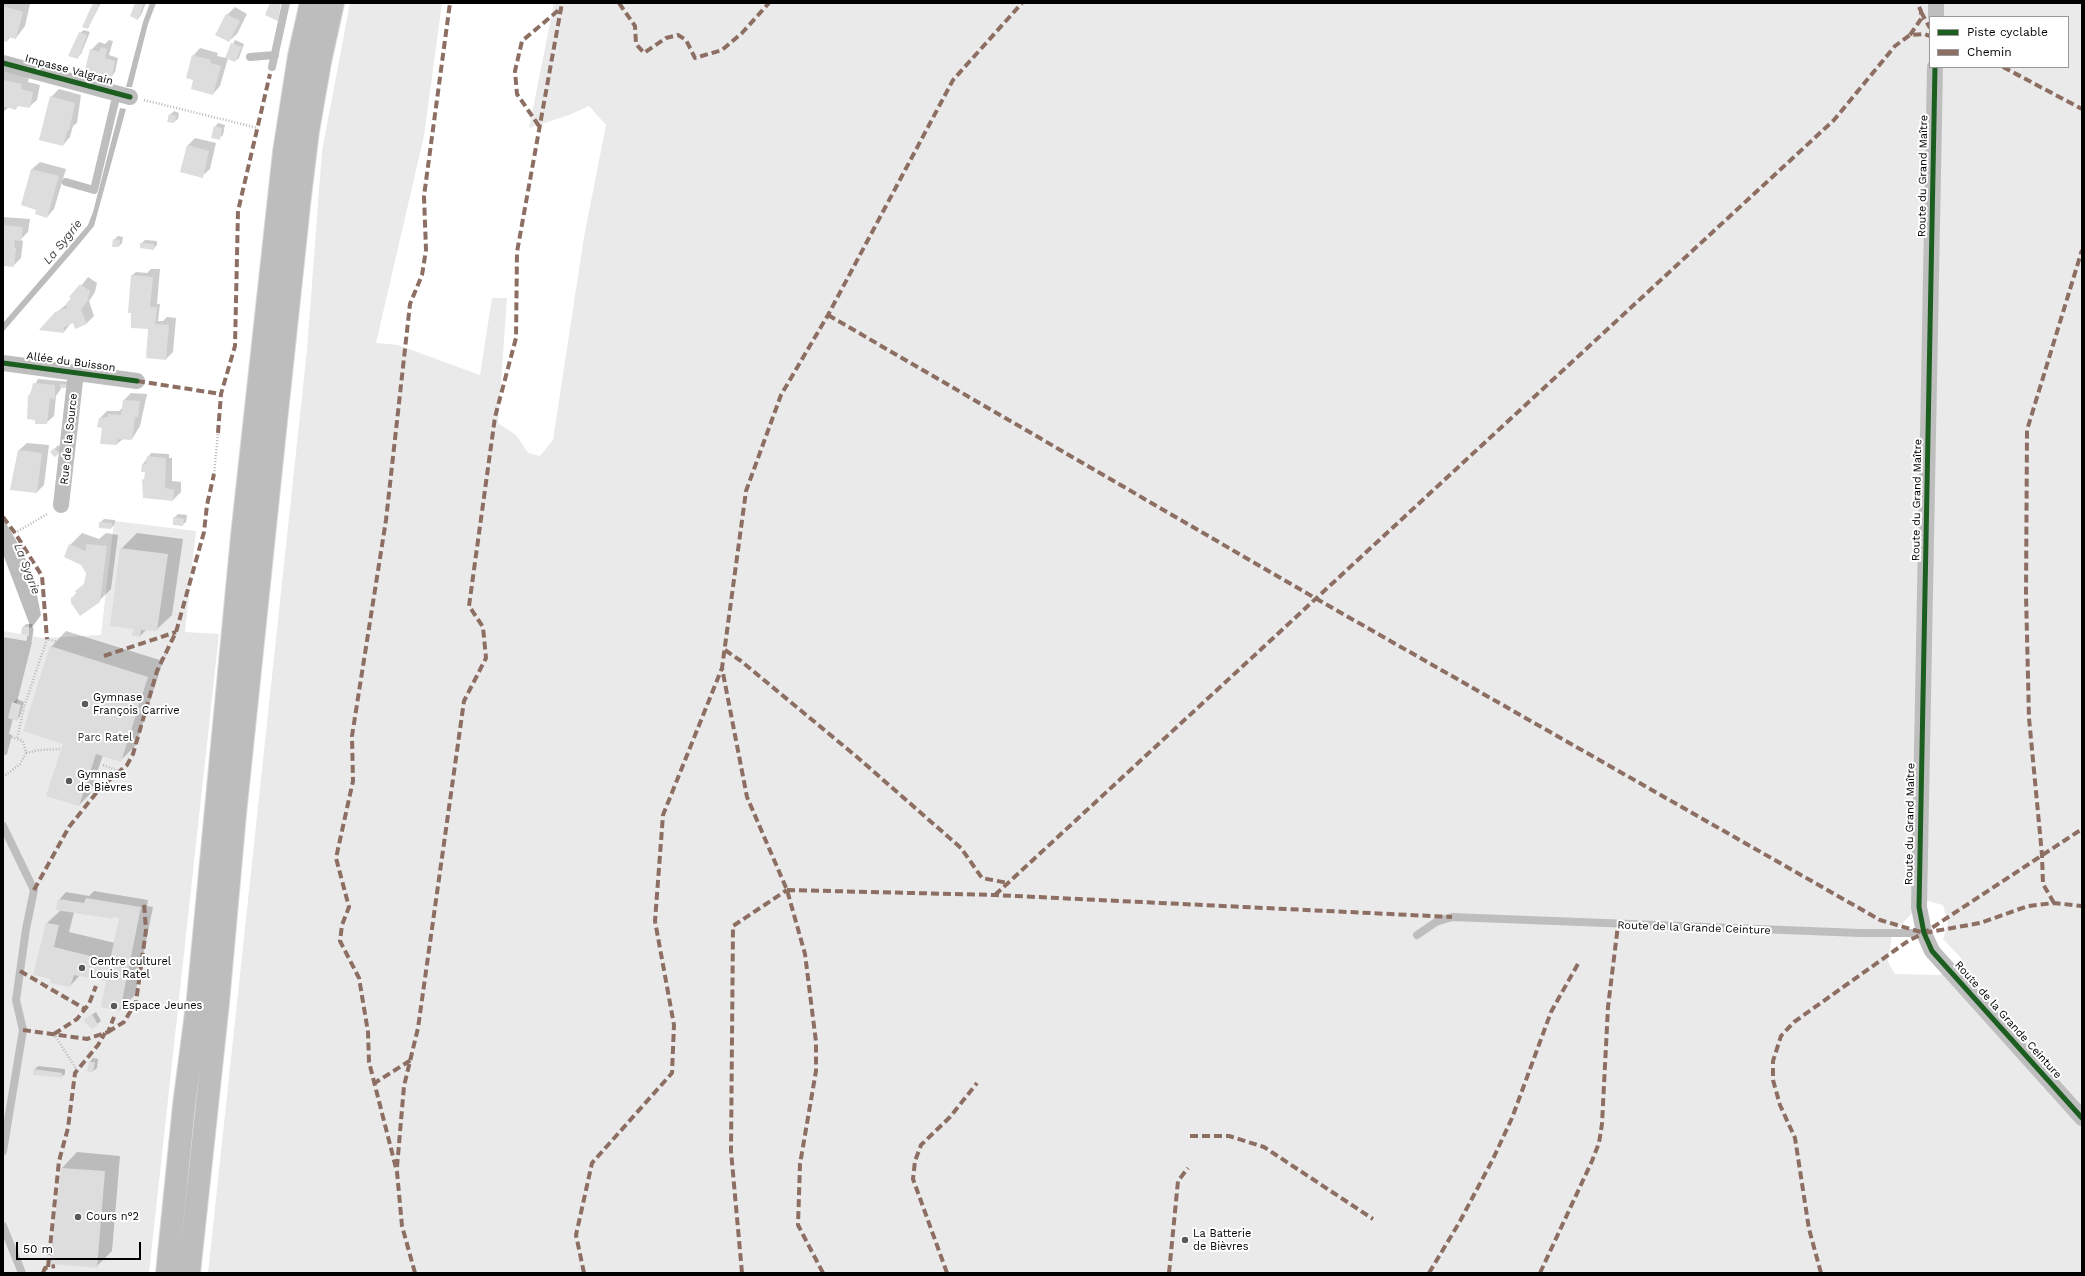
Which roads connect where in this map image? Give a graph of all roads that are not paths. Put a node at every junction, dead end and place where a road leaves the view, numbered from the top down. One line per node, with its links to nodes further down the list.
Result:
1 (286, 3): 6 (lane)
2 (311, 3): 24 (highway)
3 (333, 3): 25 (highway)
4 (1936, 3): 5 (street)
5 (1936, 16)
6 (275, 56): 7 (lane); 9 (lane)
7 (250, 57)
8 (3, 63): 11 (street, Impasse Valgrain)
9 (272, 67)
10 (1935, 68): 18 (street, Route du Grand Maître)
11 (124, 95): 12 (lane)
12 (66, 182)
13 (3, 363): 14 (street, Allée du Buisson)
14 (76, 372): 15 (street, Allée du Buisson); 16 (street, Rue de la Source)
15 (137, 381)
16 (62, 505)
17 (3, 826): 21 (lane)
18 (1924, 933): 19 (lane, Route de la Grande Ceinture); 20 (street, Route de la Grande Ceinture)
19 (1417, 935)
20 (2082, 1118)
21 (3, 1151)
22 (3, 1226): 23 (lane)
23 (22, 1273)
24 (167, 1273)
25 (189, 1273)

